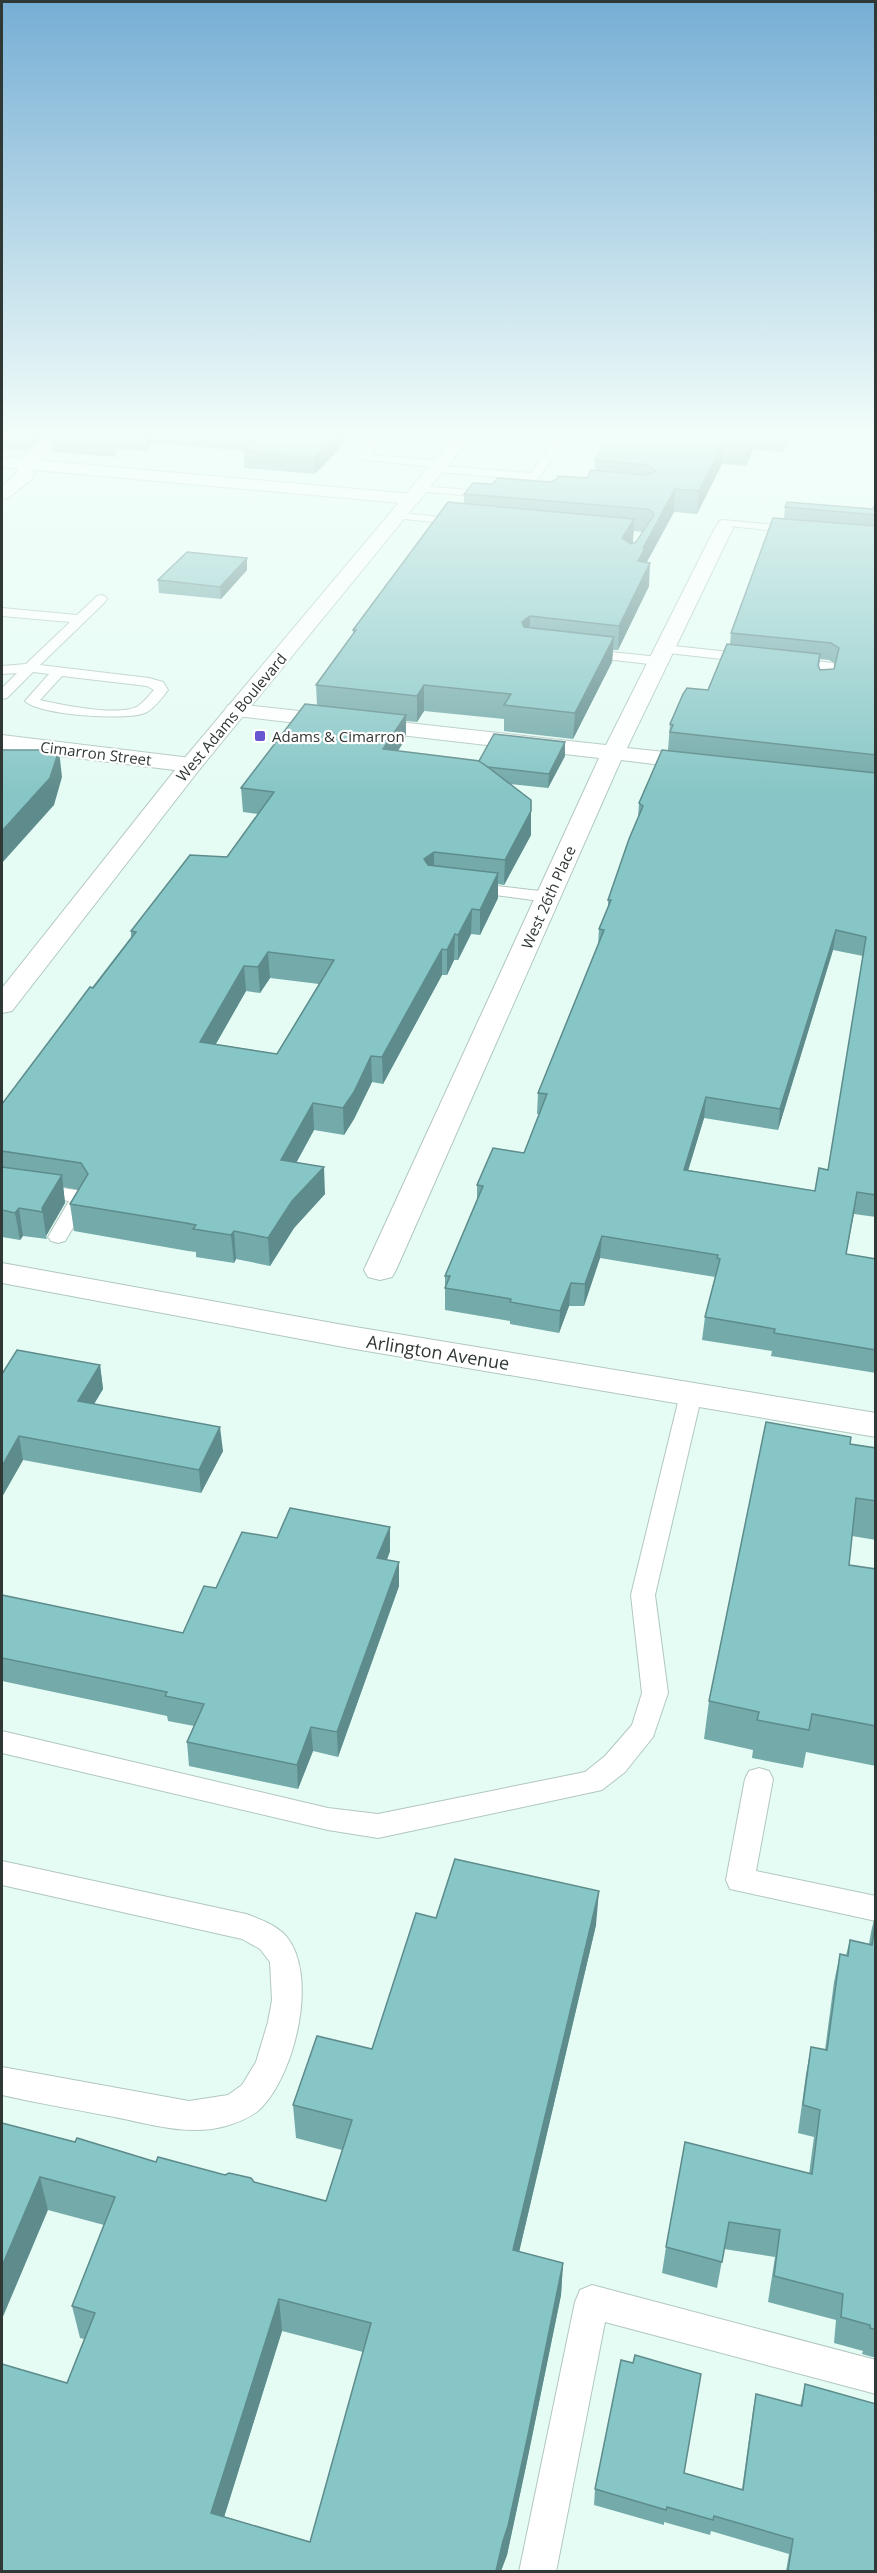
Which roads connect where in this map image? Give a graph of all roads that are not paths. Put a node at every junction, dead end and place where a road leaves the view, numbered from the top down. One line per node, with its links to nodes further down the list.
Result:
1 (367, 552): 15 (street, West Adams Boulevard)
2 (711, 552): 7 (street, West 26th Place)
3 (101, 598): 5 (lane)
4 (2, 612): 5 (lane)
5 (80, 619): 10 (lane)
6 (573, 651): 7 (lane)
7 (661, 655): 8 (lane); 17 (street, West 26th Place)
8 (758, 659)
9 (781, 661): 13 (lane)
10 (30, 668): 11 (lane); 12 (lane); 14 (lane)
11 (2, 670)
12 (59, 671): 12 (lane)
13 (825, 683)
14 (2, 695)
15 (236, 710): 17 (street); 18 (street, West Adams Boulevard)
16 (2, 742): 18 (street, Cimarron Street)
17 (613, 753): 19 (street); 21 (street, West 26th Place)
18 (191, 765): 22 (street, West Adams Boulevard)
19 (727, 766)
20 (456, 886): 21 (lane)
21 (548, 897): 25 (street, West 26th Place)
22 (2, 1005)
23 (2, 1185): 24 (lane)
24 (58, 1237)
25 (380, 1270)
26 (2, 1273): 27 (street, Arlington Avenue)
27 (691, 1394): 28 (street, Arlington Avenue); 29 (lane)
28 (876, 1425)
29 (2, 1742)
30 (759, 1779): 32 (lane)
31 (2, 1873): 33 (lane)
32 (876, 1909)
33 (2, 2081)
34 (876, 2377): 35 (lane)
35 (537, 2571)

